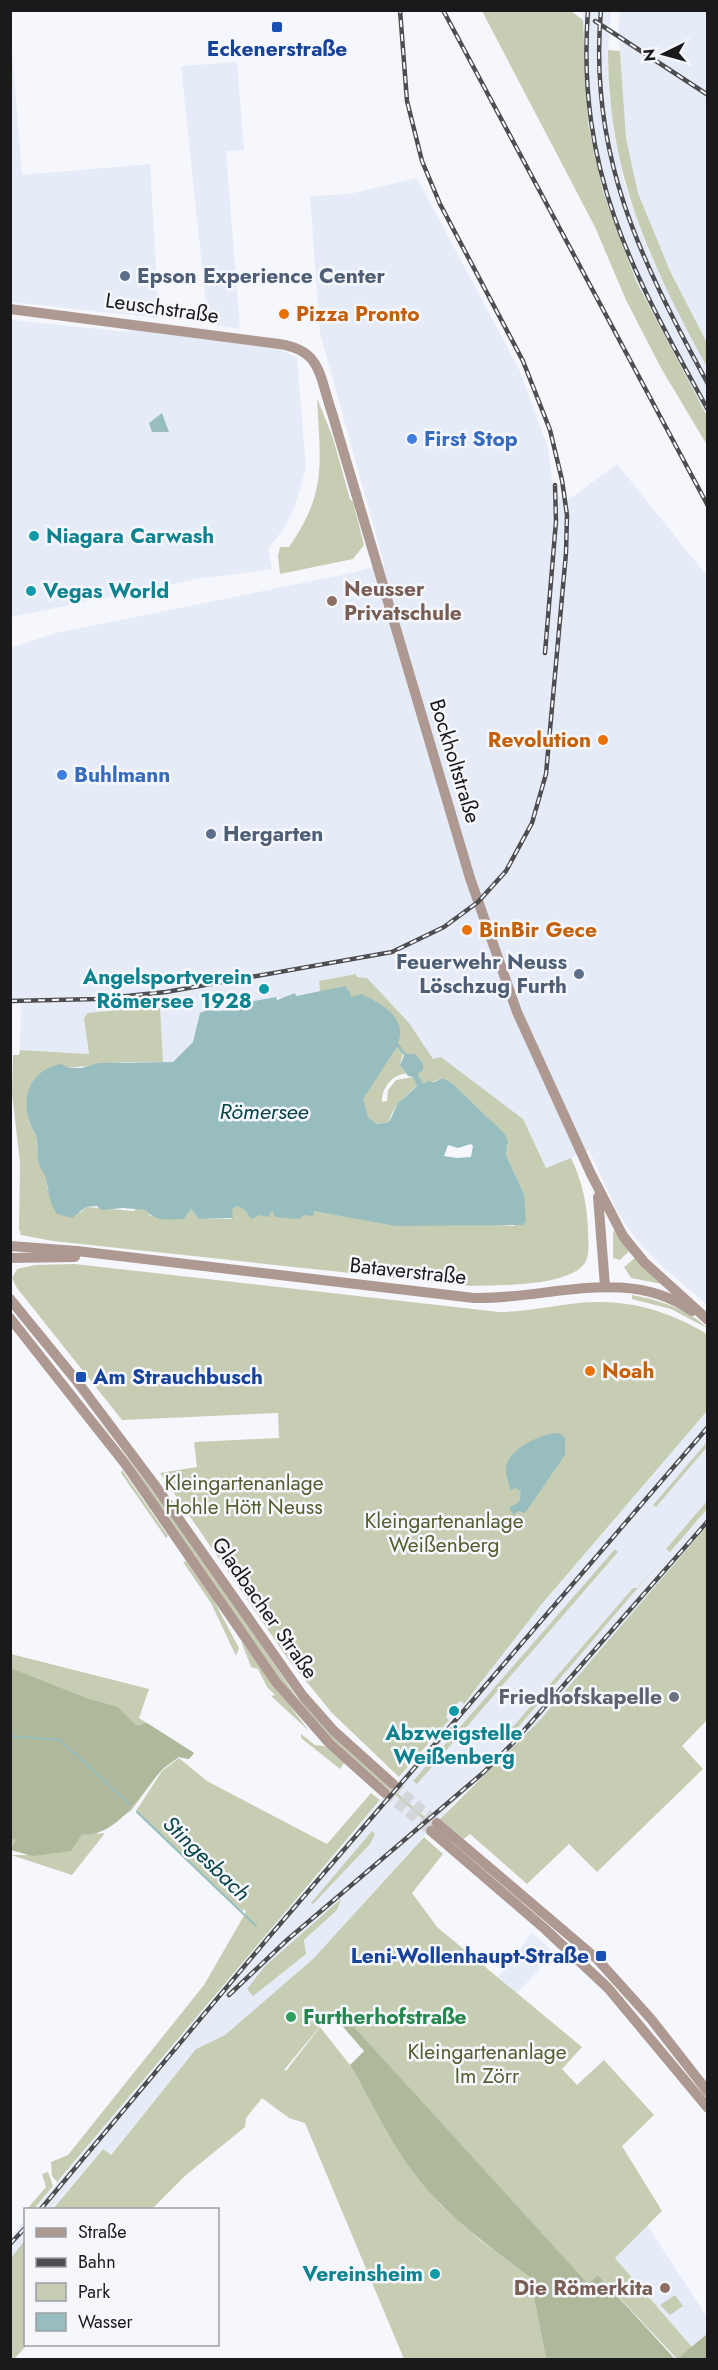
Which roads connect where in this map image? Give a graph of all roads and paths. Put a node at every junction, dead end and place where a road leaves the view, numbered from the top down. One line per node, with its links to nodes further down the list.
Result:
1 (10, 309): 2 (street, Leuschstraße)
2 (307, 352): 3 (street, Bockholtstraße)
3 (591, 1174): 7 (street, Bockholtstraße); 10 (street, Bockholtstraße)
4 (10, 1246): 5 (street, Bataverstraße)
5 (96, 1255): 6 (street, Bataverstraße); 7 (street, Bataverstraße)
6 (10, 1258)
7 (605, 1286): 10 (street, Bataverstraße)
8 (10, 1299): 11 (street, Gladbacher Straße)
9 (10, 1318): 12 (street, Gladbacher Straße)
10 (708, 1321)
11 (393, 1784)
12 (385, 1793)
13 (708, 2092): 14 (street)
14 (708, 2108)

